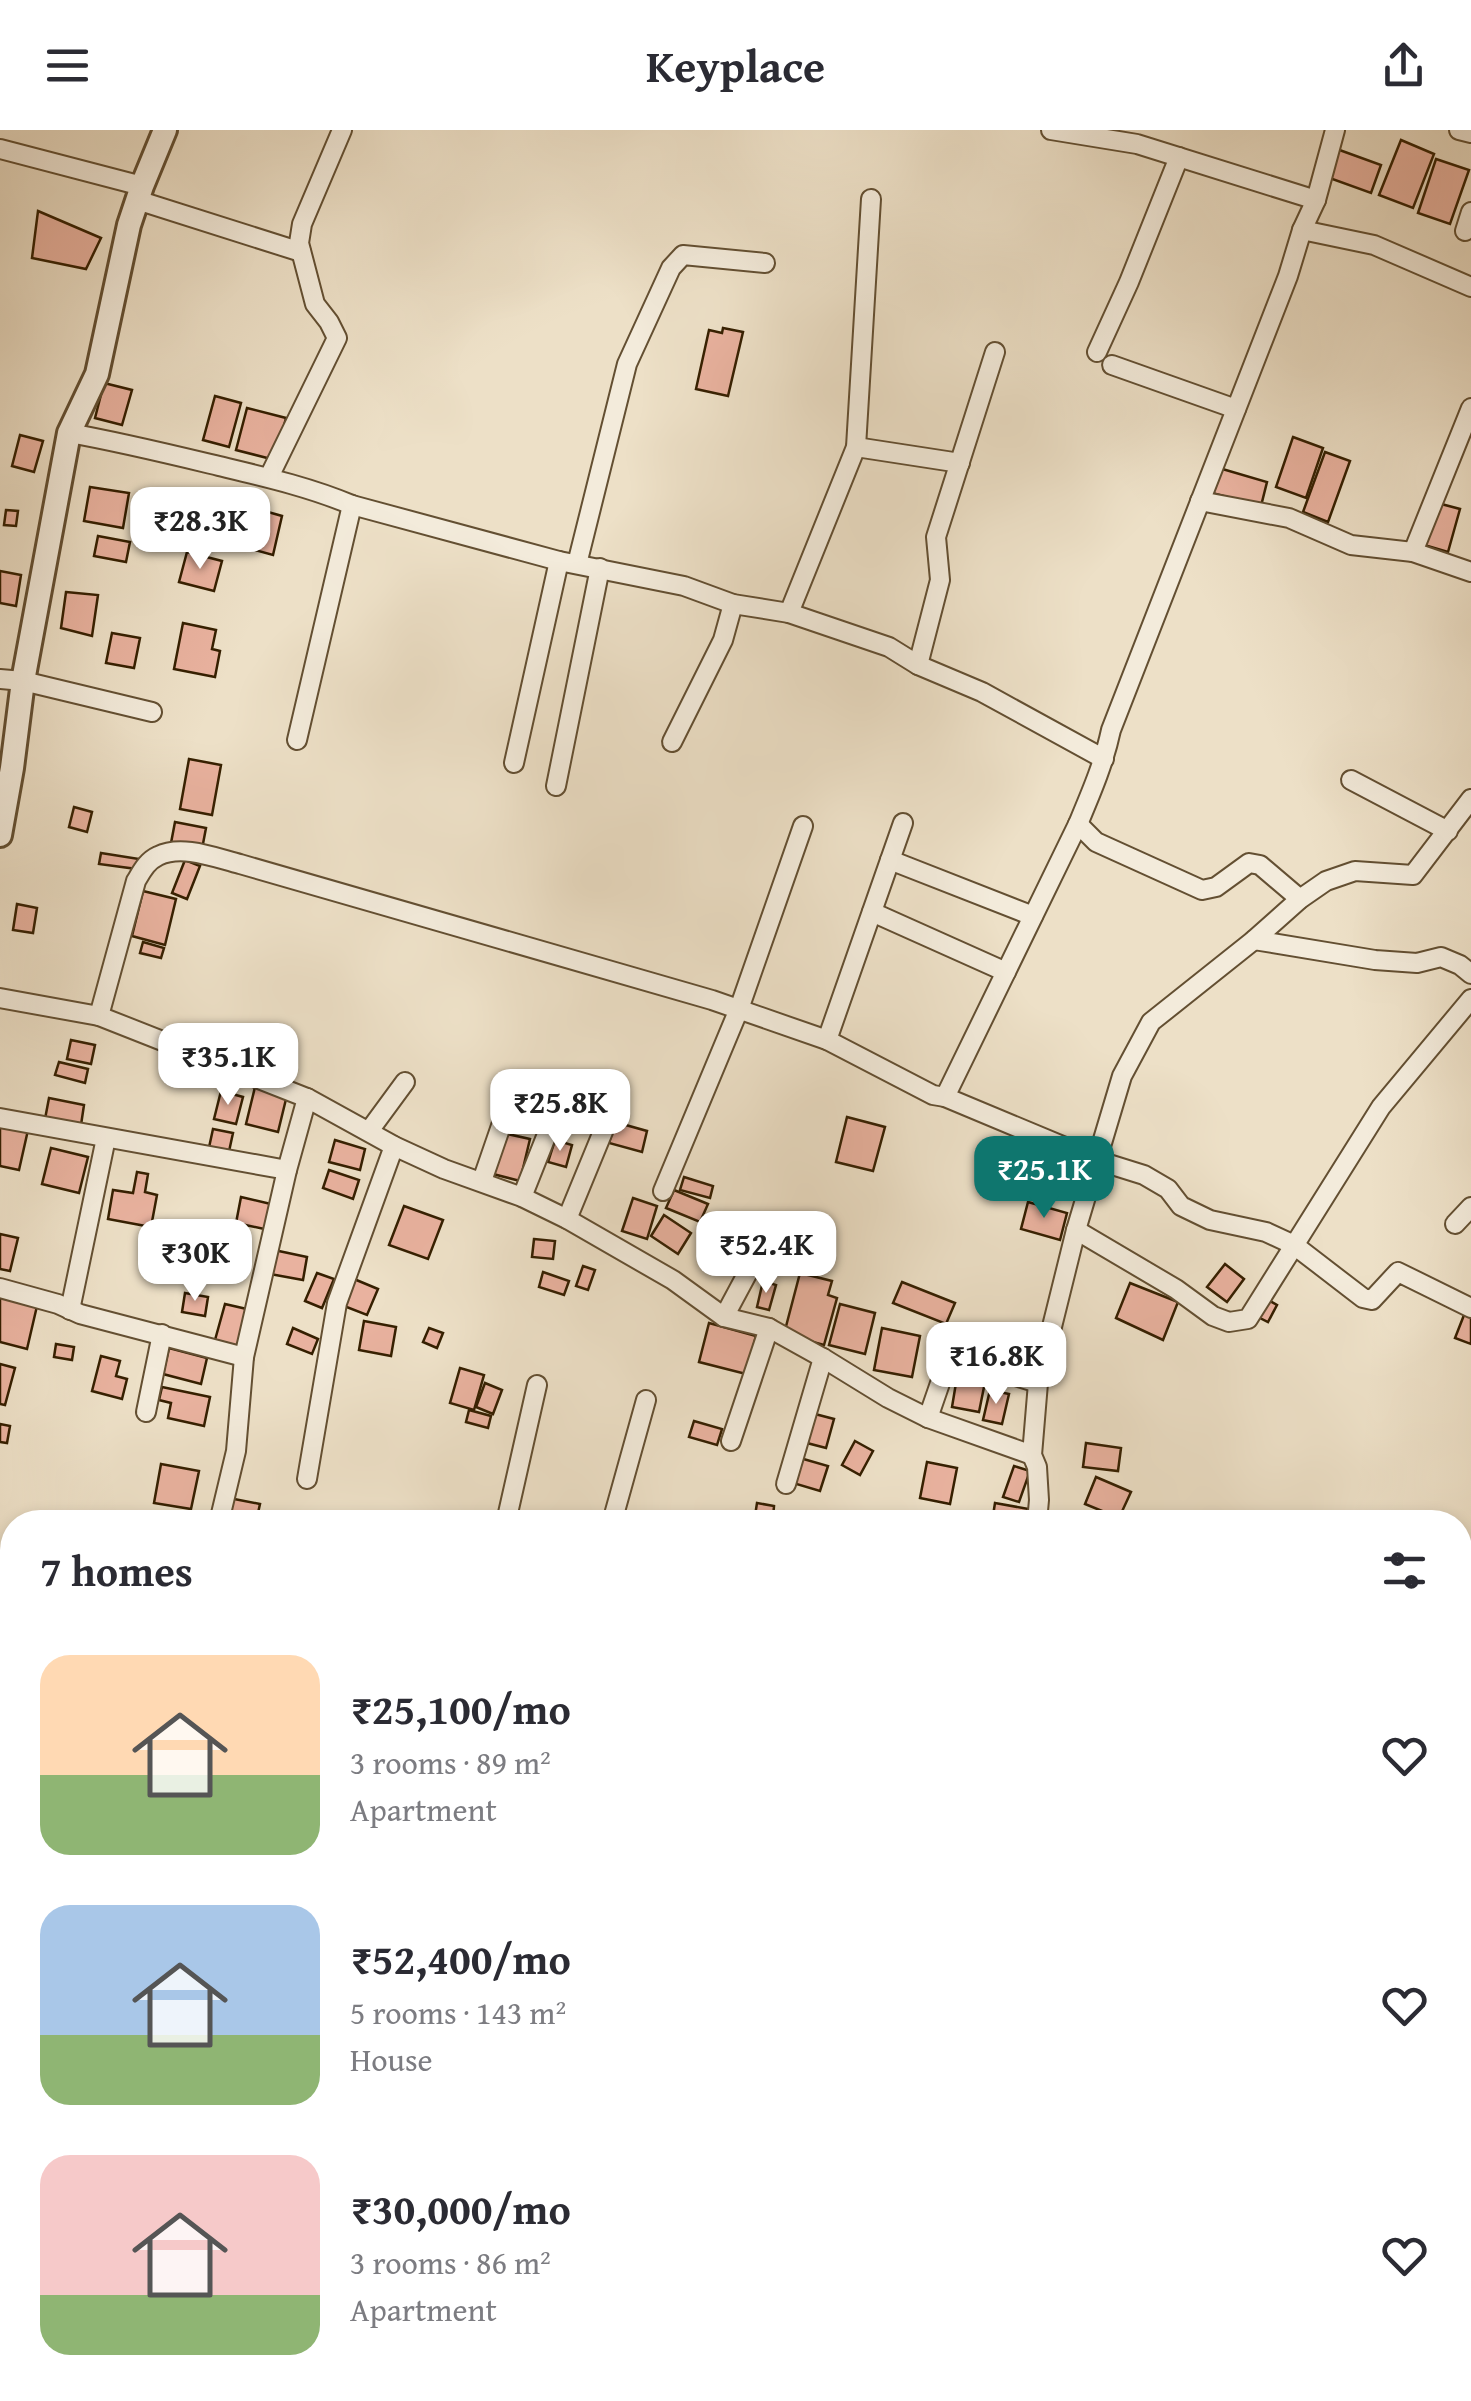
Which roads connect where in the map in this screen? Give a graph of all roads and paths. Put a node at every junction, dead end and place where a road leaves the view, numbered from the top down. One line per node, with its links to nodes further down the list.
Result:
1 (166, 130): 9 (street)
2 (342, 130): 15 (street)
3 (1051, 130): 8 (street)
4 (1335, 130): 11 (street)
5 (1459, 130): 6 (street)
6 (1471, 133)
7 (0, 149): 9 (street)
8 (1179, 157): 11 (street); 19 (street)
9 (140, 193): 15 (street); 23 (street)
10 (871, 199): 24 (street)
11 (1316, 200): 13 (street)
12 (1471, 212): 14 (street)
13 (1302, 230): 17 (street); 22 (street)
14 (1465, 231)
15 (301, 252): 26 (street)
16 (766, 263): 30 (street)
17 (1471, 287)
18 (995, 352): 25 (street)
19 (1097, 352)
20 (1112, 365): 22 (street)
21 (1471, 408): 29 (street)
22 (1236, 409): 27 (street)
23 (68, 433): 26 (street); 36 (street)
24 (856, 447): 25 (street); 34 (street)
25 (960, 463): 35 (street)
26 (270, 476): 28 (street)
27 (1200, 500): 29 (street); 40 (street)
28 (352, 505): 30 (street); 38 (street)
29 (1413, 552): 32 (street)
30 (568, 563): 31 (street); 41 (street)
31 (600, 568): 33 (street); 44 (street)
32 (1471, 572)
33 (733, 604): 34 (street); 39 (street)
34 (788, 613): 35 (street)
35 (918, 665): 40 (street)
36 (12, 680): 37 (street); 42 (street)
37 (152, 712)
38 (297, 740)
39 (672, 742)
40 (1104, 760): 47 (street)
41 (514, 763)
42 (6, 767): 50 (street)
43 (1352, 780): 49 (street)
44 (556, 786)
45 (1471, 800): 49 (street)
46 (903, 823): 51 (street)
47 (1078, 824): 52 (street); 54 (street)
48 (803, 826): 60 (street)
49 (1448, 831): 52 (street)
50 (0, 835)
51 (890, 860): 53 (street); 54 (street)
52 (1300, 899): 55 (street)
53 (872, 912): 56 (street); 62 (street)
54 (1033, 916): 56 (street)
55 (1254, 940): 57 (street); 73 (street)
56 (1006, 972): 65 (street)
57 (1471, 974)
58 (0, 998): 61 (street)
59 (1471, 999): 83 (street)
60 (739, 1009): 61 (street); 62 (street); 76 (street)
61 (100, 1016): 66 (street)
62 (827, 1040): 65 (street)
63 (405, 1082): 70 (street)
64 (512, 1094): 75 (street)
65 (944, 1097): 73 (street)
66 (307, 1098): 70 (street); 74 (street)
67 (559, 1104): 77 (street)
68 (609, 1117): 79 (street)
69 (0, 1118): 71 (street)
70 (369, 1130): 72 (street)
71 (106, 1138): 74 (street); 86 (street)
72 (394, 1146): 75 (street); 99 (street)
73 (1096, 1160): 81 (street); 83 (street)
74 (287, 1170): 90 (street)
75 (482, 1182): 77 (street)
76 (663, 1192)
77 (522, 1197): 79 (street)
78 (1471, 1207): 80 (street)
79 (567, 1219): 87 (street)
80 (1455, 1224)
81 (1076, 1230): 83 (street); 92 (street)
82 (769, 1233): 87 (street)
83 (1294, 1245): 85 (street)
84 (0, 1288): 86 (street)
85 (1471, 1308)
86 (70, 1310): 89 (street)
87 (724, 1317): 88 (street)
88 (769, 1328): 91 (street); 97 (street)
89 (162, 1334): 90 (street); 95 (street)
90 (244, 1357): 101 (street)
91 (823, 1358): 96 (street); 100 (street)
92 (1038, 1383): 96 (street); 98 (street)
93 (538, 1384): 102 (street)
94 (646, 1400): 103 (street)
95 (146, 1412)
96 (928, 1418): 98 (street)
97 (731, 1442)
98 (1032, 1455): 104 (street)
99 (307, 1478)
100 (786, 1484)
101 (223, 1510)
102 (509, 1510)
103 (615, 1510)
104 (1038, 1510)

